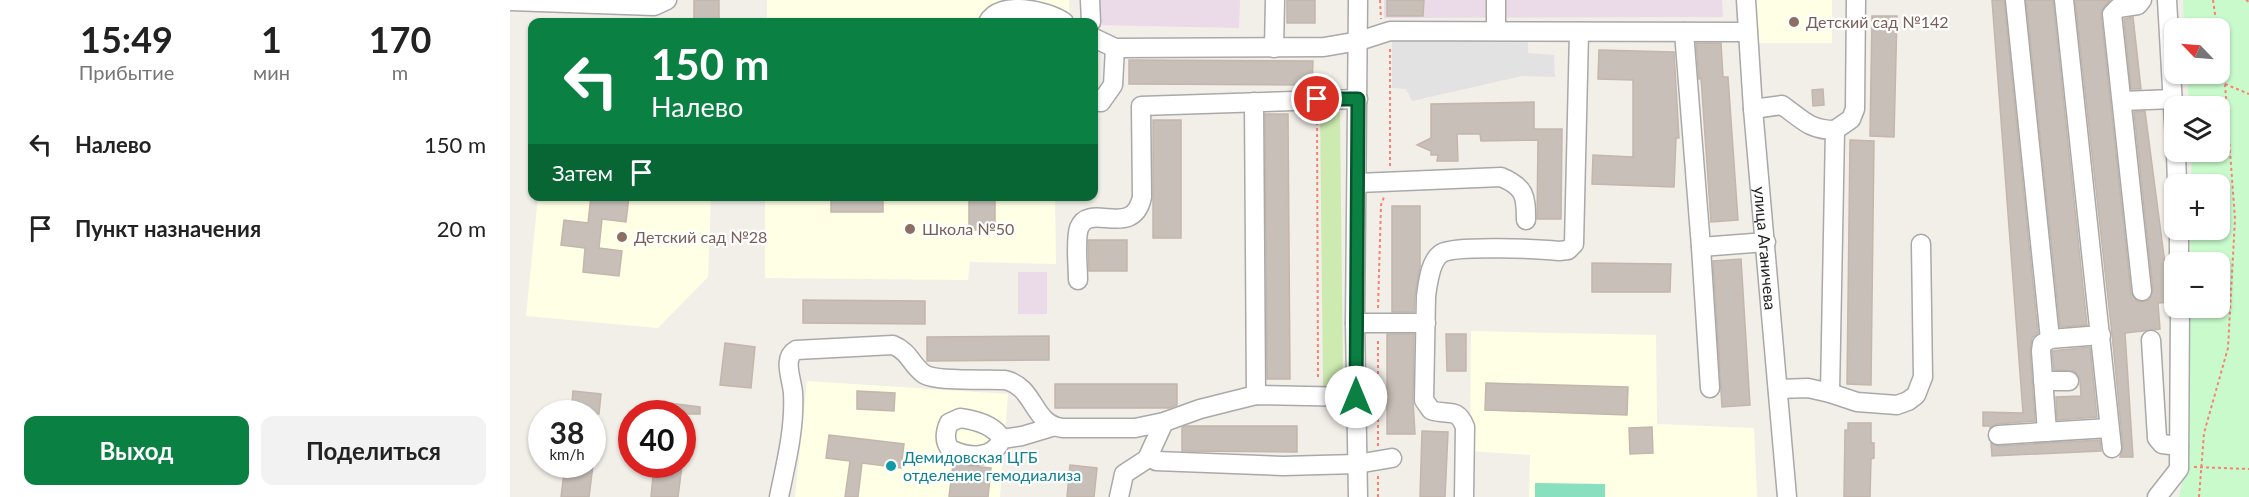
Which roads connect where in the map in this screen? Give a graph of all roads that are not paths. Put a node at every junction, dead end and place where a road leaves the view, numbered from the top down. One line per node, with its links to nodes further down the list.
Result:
1 (667, 0): 12 (street)
2 (1090, 0): 15 (street)
3 (1275, 0): 23 (street)
4 (1358, 0): 21 (street)
5 (1496, 0): 16 (street)
6 (1746, 0): 19 (street, улица Аганичева)
7 (1856, 0): 31 (street)
8 (2014, 0): 43 (street)
9 (2064, 0): 42 (street)
10 (2142, 0): 27 (street)
11 (2167, 0): 24 (street)
12 (510, 1)
13 (990, 18): 14 (street)
14 (1057, 18)
15 (1091, 18)
16 (1496, 30): 17 (street); 21 (street)
17 (1579, 32): 18 (street); 41 (street)
18 (1684, 32): 19 (street); 36 (street)
19 (1747, 32): 30 (street, улица Аганичева)
20 (1098, 40): 22 (street)
21 (1359, 41): 23 (street); 25 (street)
22 (1114, 48): 23 (street); 28 (street)
23 (1274, 48)
24 (2173, 96)
25 (1358, 99): 29 (street); 32 (street)
26 (2164, 99): 27 (street)
27 (2123, 101): 38 (street)
28 (1098, 102)
29 (1254, 102): 37 (street); 50 (street)
30 (1753, 109): 31 (street); 34 (street, улица Аганичева)
31 (1835, 130): 49 (street)
32 (1358, 183): 33 (street); 40 (street)
33 (1526, 220)
34 (1766, 242): 36 (street); 48 (street, улица Аганичева)
35 (1921, 243): 49 (street)
36 (1701, 248): 47 (street)
37 (1078, 280)
38 (2142, 291)
39 (2180, 318): 58 (street)
40 (1355, 323): 41 (street); 51 (street)
41 (1425, 323): 66 (street)
42 (2101, 335): 43 (street); 54 (street)
43 (2050, 339): 45 (street)
44 (2151, 340): 58 (street)
45 (2043, 381): 46 (street); 55 (street)
46 (2069, 381)
47 (1710, 388)
48 (1778, 388): 49 (street); 67 (street, улица Аганичева)
49 (1830, 393)
50 (1256, 395): 51 (street); 52 (street)
51 (1356, 397): 62 (street)
52 (1164, 422): 53 (street); 64 (street)
53 (1052, 427): 57 (street); 63 (street)
54 (2109, 428): 55 (street); 59 (street)
55 (2047, 432): 56 (street)
56 (1998, 435)
57 (1002, 439)
58 (2179, 446): 68 (street)
59 (2112, 448)
60 (1385, 460): 62 (street)
61 (1156, 461): 62 (street)
62 (1357, 464): 65 (street)
63 (779, 497)
64 (1119, 497)
65 (1358, 497)
66 (1464, 497)
67 (1787, 497)
68 (2157, 497)

